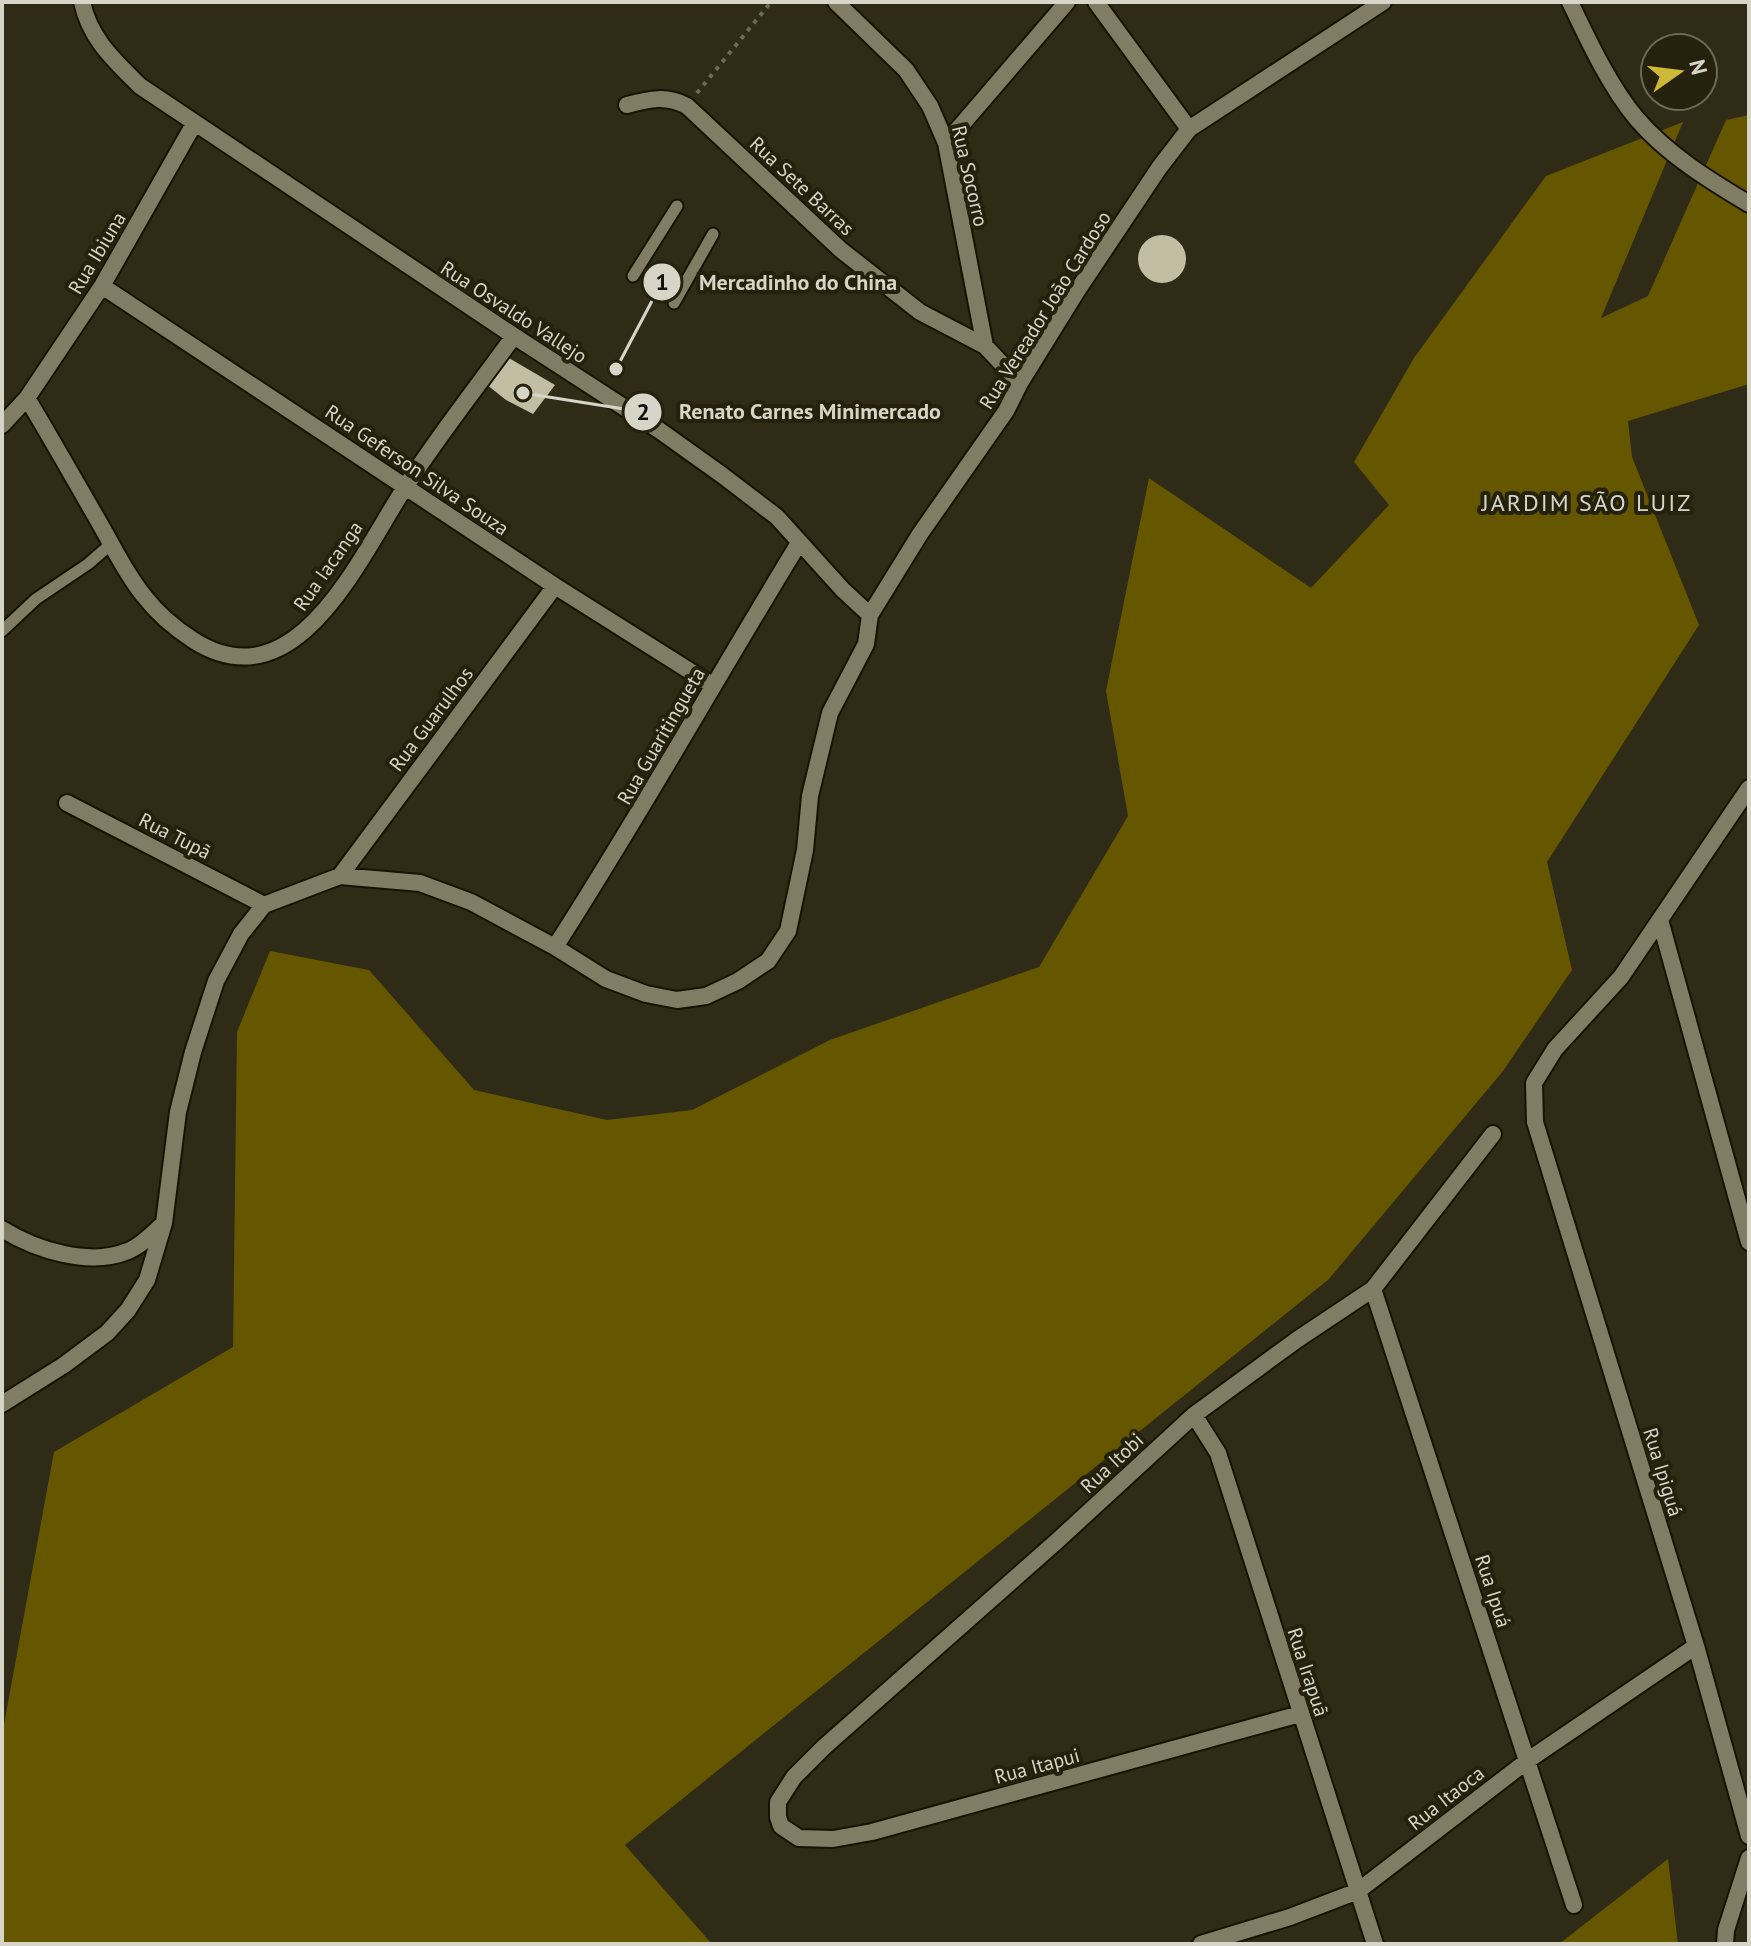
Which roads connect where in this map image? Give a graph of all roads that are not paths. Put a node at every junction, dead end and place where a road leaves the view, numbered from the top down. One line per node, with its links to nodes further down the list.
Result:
1 (82, 2): 9 (street, Rua Osvaldo Vallejo)
2 (836, 2): 11 (street, Rua Socorro)
3 (1067, 2): 11 (street)
4 (1096, 2): 10 (street)
5 (1383, 2): 7 (street, Rua Vereador João Cardoso)
6 (1570, 2): 12 (street)
7 (1363, 7): 10 (street, Rua Vereador João Cardoso)
8 (627, 105): 19 (street, Rua Sete Barras)
9 (194, 124): 16 (street, Rua Ibiuna); 18 (street, Rua Osvaldo Vallejo)
10 (1189, 129): 20 (street, Rua Vereador João Cardoso)
11 (946, 143): 19 (street, Rua Socorro)
12 (1749, 204)
13 (677, 206): 15 (lane)
14 (713, 234): 17 (lane)
15 (633, 276)
16 (102, 286): 21 (street, Rua Ibiuna); 23 (street, Rua Geferson Silva Souza)
17 (674, 303)
18 (514, 336): 23 (street, Rua Iacanga); 24 (street, Rua Osvaldo Vallejo)
19 (985, 346): 20 (street, Rua Sete Barras)
20 (1020, 383): 27 (street, Rua Vereador João Cardoso)
21 (27, 398): 22 (street, Rua Ibiuna); 25 (street, Rua Iacanga)
22 (2, 425)
23 (406, 486): 25 (street, Rua Iacanga); 26 (street, Rua Geferson Silva Souza)
24 (799, 543): 27 (street, Rua Osvaldo Vallejo); 29 (street, Rua Guaritingueta)
25 (111, 544): 28 (lane)
26 (555, 586): 29 (street, Rua Geferson Silva Souza); 32 (street, Rua Guarulhos)
27 (870, 615): 35 (street, Rua Vereador João Cardoso)
28 (2, 631)
29 (712, 685): 35 (street, Rua Guaritingueta)
30 (1749, 788): 34 (street, Rua Ipiguá)
31 (67, 803): 33 (street, Rua Tupã)
32 (340, 876): 33 (street); 35 (street, Rua Vereador João Cardoso)
33 (264, 905): 37 (street)
34 (1660, 920): 39 (street); 43 (street, Rua Ipiguá)
35 (555, 947)
36 (1493, 1134): 40 (street, Rua Itobi)
37 (164, 1223): 38 (street); 41 (street)
38 (2, 1229)
39 (1749, 1242)
40 (1373, 1289): 42 (street, Rua Itobi); 45 (street, Rua Ipuá)
41 (2, 1404)
42 (1194, 1415): 44 (street, Rua Irapuã); 46 (street, Rua Itobi)
43 (1696, 1646): 45 (street, Rua Itaoca); 47 (street, Rua Ipiguá)
44 (1300, 1714): 46 (street, Rua Itapui); 49 (street, Rua Irapuã)
45 (1527, 1761): 49 (street, Rua Itaoca); 50 (street, Rua Ipuá)
46 (785, 1830)
47 (1749, 1836)
48 (1749, 1858): 53 (street)
49 (1358, 1891): 51 (street, Rua Itaoca); 52 (street, Rua Irapuã)
50 (1574, 1905)
51 (1201, 1944)
52 (1375, 1944)
53 (1725, 1944)

